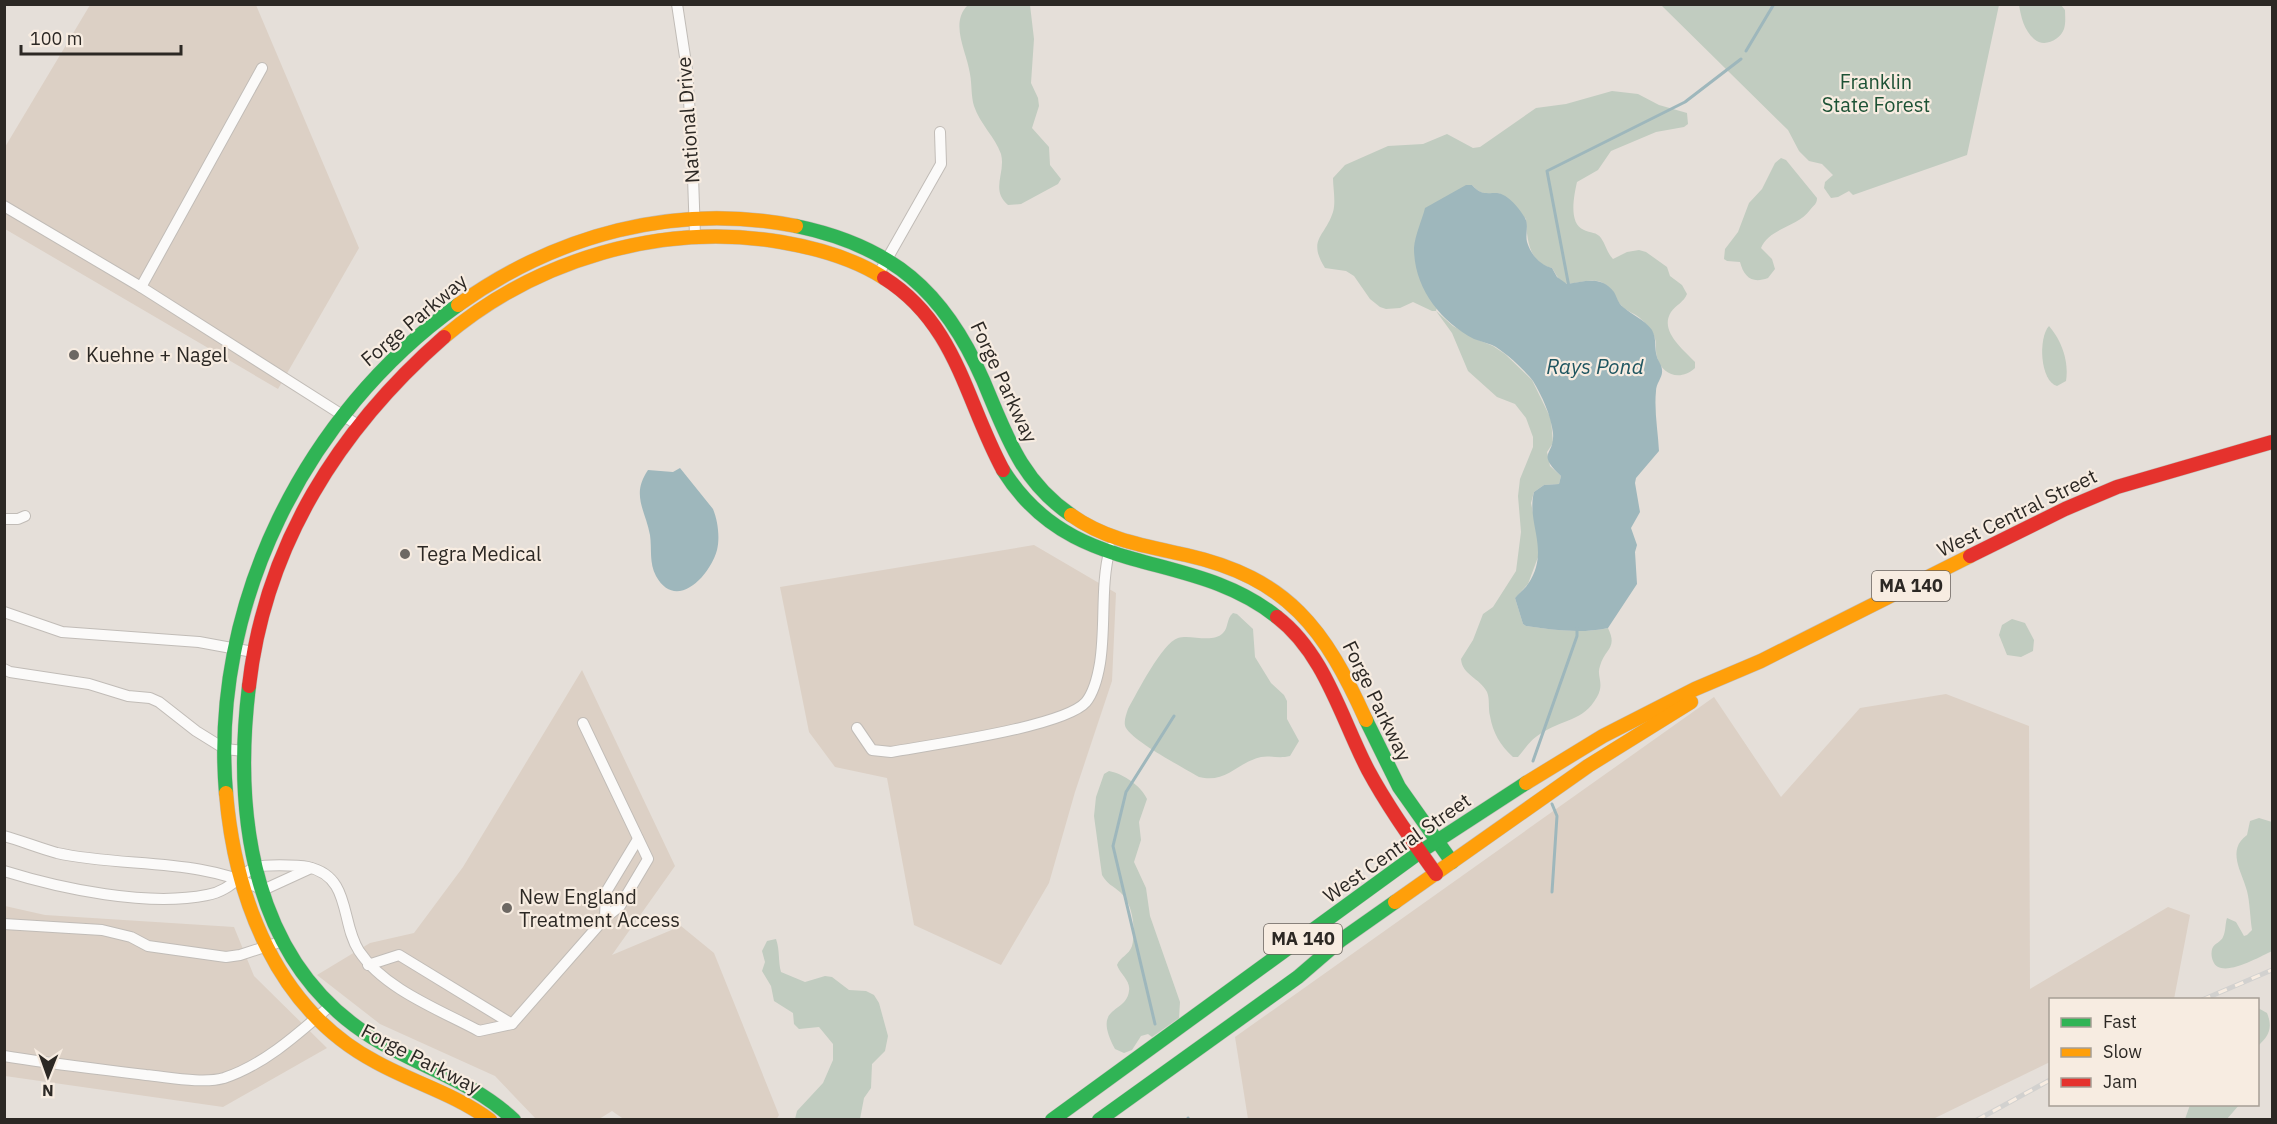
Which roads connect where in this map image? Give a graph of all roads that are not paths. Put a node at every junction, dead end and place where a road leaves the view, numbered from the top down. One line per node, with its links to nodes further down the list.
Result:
1 (677, 4): 5 (street, National Drive)
2 (262, 68): 9 (street)
3 (940, 132): 7 (street)
4 (4, 206): 9 (street)
5 (694, 219): 6 (street, National Drive); 7 (street, Forge Parkway); 10 (street, Forge Parkway)
6 (695, 236): 8 (street, Forge Parkway); 11 (street, Forge Parkway)
7 (887, 260): 8 (street); 15 (street, Forge Parkway)
8 (878, 275): 16 (street, Forge Parkway)
9 (141, 287): 10 (street)
10 (344, 415): 11 (street); 18 (street, Forge Parkway)
11 (358, 424): 19 (street, Forge Parkway)
12 (2272, 442): 20 (street, West Central Street / MA 140)
13 (25, 516): 14 (street)
14 (4, 519)
15 (1113, 536): 16 (street); 28 (street, Forge Parkway)
16 (1108, 553): 23 (street); 29 (street, Forge Parkway)
17 (4, 612): 18 (street)
18 (236, 647): 19 (street); 24 (street, Forge Parkway)
19 (253, 652): 25 (street, Forge Parkway)
20 (1756, 663): 28 (street, West Central Street / MA 140); 30 (street, West Central Street / MA 140)
21 (4, 669): 24 (street)
22 (583, 723): 27 (street)
23 (857, 728)
24 (225, 749): 25 (street); 35 (street, Forge Parkway)
25 (244, 751): 31 (street, Forge Parkway)
26 (4, 836): 35 (street)
27 (638, 839): 37 (street); 37 (street)
28 (1437, 840): 29 (street, West Central Street / MA 140); 30 (street, Forge Parkway)
29 (1420, 852): 34 (street, Forge Parkway); 48 (street, West Central Street / MA 140)
30 (1452, 862): 34 (street, West Central Street / MA 140)
31 (256, 866): 32 (street); 35 (street); 36 (street, Forge Parkway)
32 (311, 868): 36 (street); 41 (street)
33 (4, 871): 35 (street)
34 (1436, 874): 49 (street, West Central Street / MA 140)
35 (240, 878): 36 (street); 40 (street, Forge Parkway)
36 (263, 890): 39 (street, Forge Parkway)
37 (605, 918): 44 (street)
38 (4, 924): 40 (street)
39 (283, 941): 40 (street); 42 (street, Forge Parkway)
40 (267, 948): 43 (street, Forge Parkway)
41 (368, 965): 44 (street); 44 (street)
42 (330, 1006): 43 (street); 47 (street, Forge Parkway)
43 (318, 1017): 45 (street); 46 (street, Forge Parkway)
44 (512, 1024)
45 (4, 1056)
46 (490, 1119)
47 (514, 1119)
48 (1052, 1119)
49 (1099, 1119)

